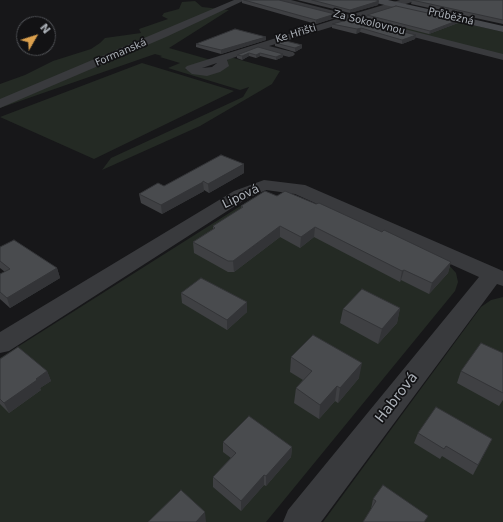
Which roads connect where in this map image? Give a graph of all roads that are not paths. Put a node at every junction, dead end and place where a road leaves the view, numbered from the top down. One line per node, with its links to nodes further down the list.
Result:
1 (241, 0): 7 (street, Formanská)
2 (281, 0): 8 (street, Za Sokolovnou)
3 (376, 0): 5 (street, Průběžná)
4 (409, 0): 5 (street, Ke Hřišti)
5 (395, 4): 8 (street, Ke Hřišti); 9 (street, Průběžná)
6 (206, 7): 7 (street)
7 (220, 9): 14 (street, Formanská)
8 (350, 18): 10 (street, Ke Hřišti); 12 (street, Za Sokolovnou)
9 (503, 28)
10 (257, 46): 11 (street); 13 (street, Ke Hřišti)
11 (289, 54)
12 (503, 57)
13 (220, 59)
14 (0, 104)
15 (498, 277): 16 (street, Lipová); 17 (street, Habrová)
16 (0, 344)
17 (300, 522)

